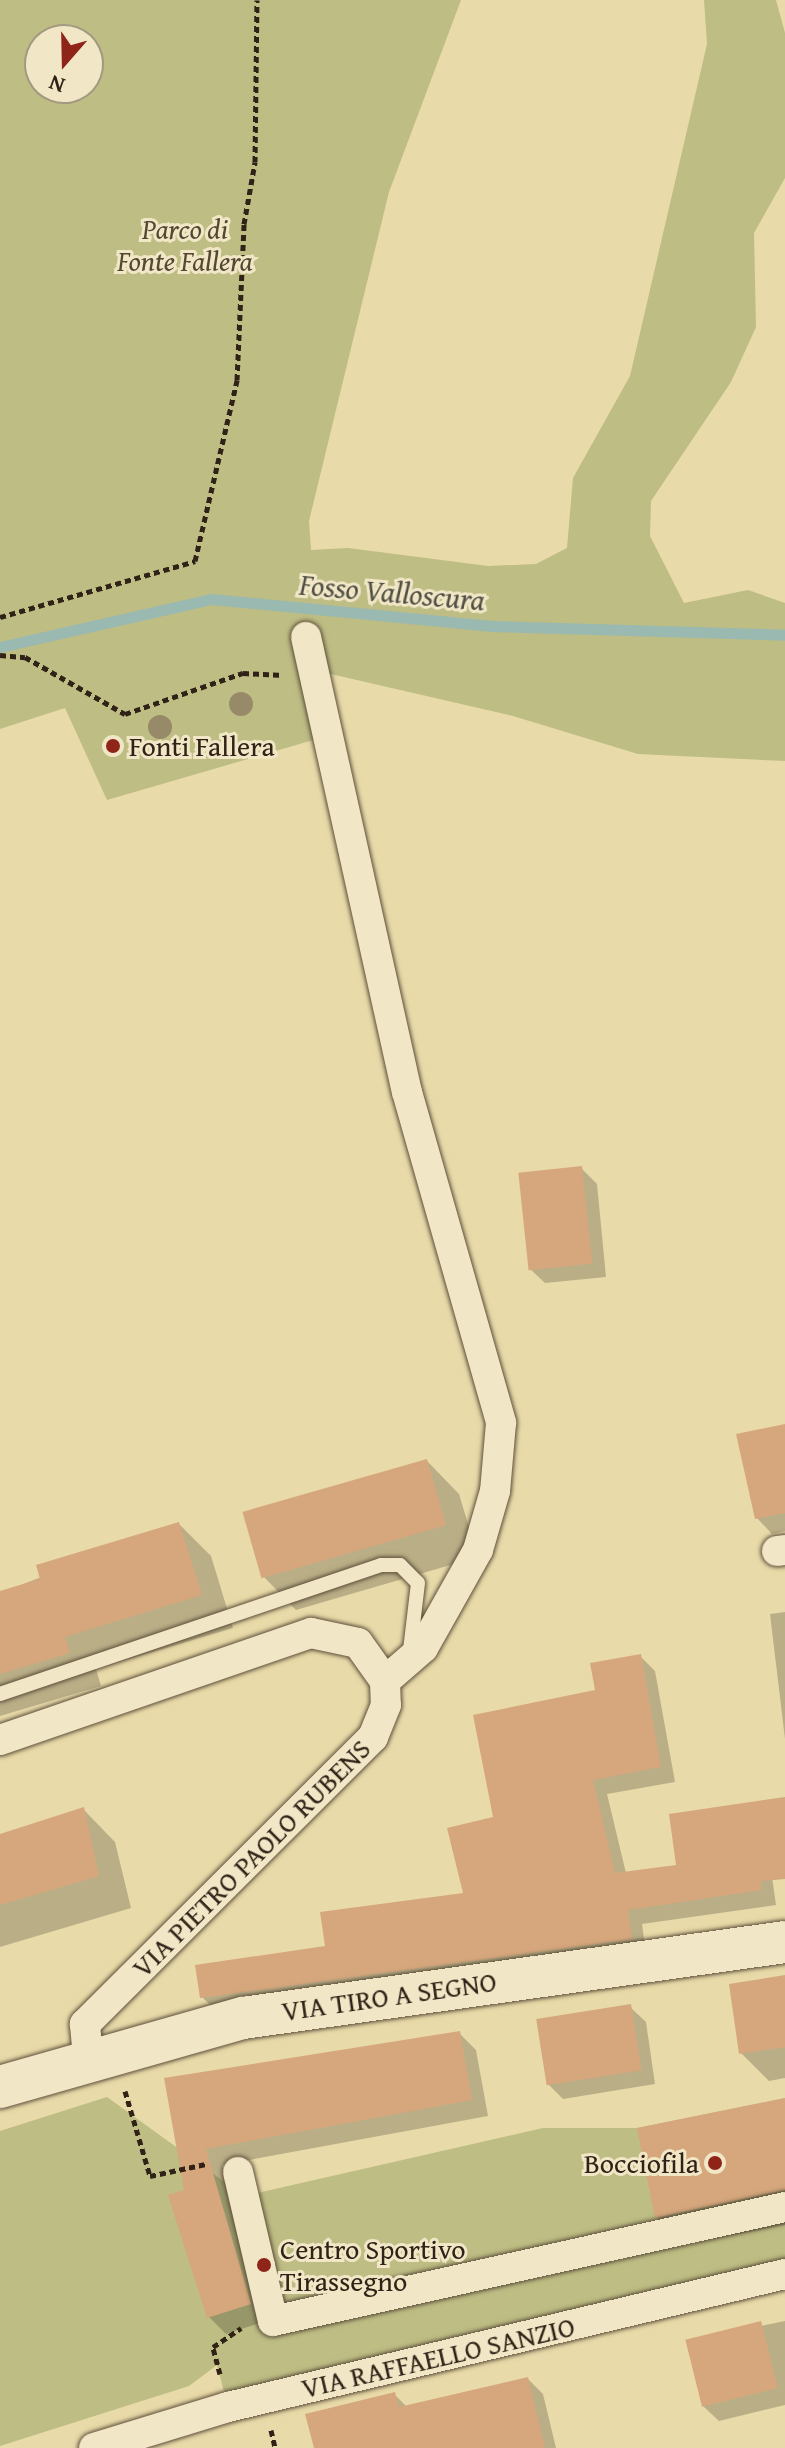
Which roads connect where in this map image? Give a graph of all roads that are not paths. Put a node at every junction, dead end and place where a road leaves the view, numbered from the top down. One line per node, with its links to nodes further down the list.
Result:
1 (306, 637): 2 (street)
2 (396, 1673): 3 (lane); 4 (street); 6 (street, VIA PIETRO PAOLO RUBENS)
3 (0, 1694)
4 (0, 1740)
5 (785, 1942): 6 (main road, VIA TIRO A SEGNO)
6 (104, 2071): 7 (main road, VIA TIRO A SEGNO)
7 (0, 2087)
8 (238, 2172): 9 (street)
9 (785, 2207)
10 (785, 2274): 11 (street, VIA RAFFAELLO SANZIO)
11 (94, 2448)

